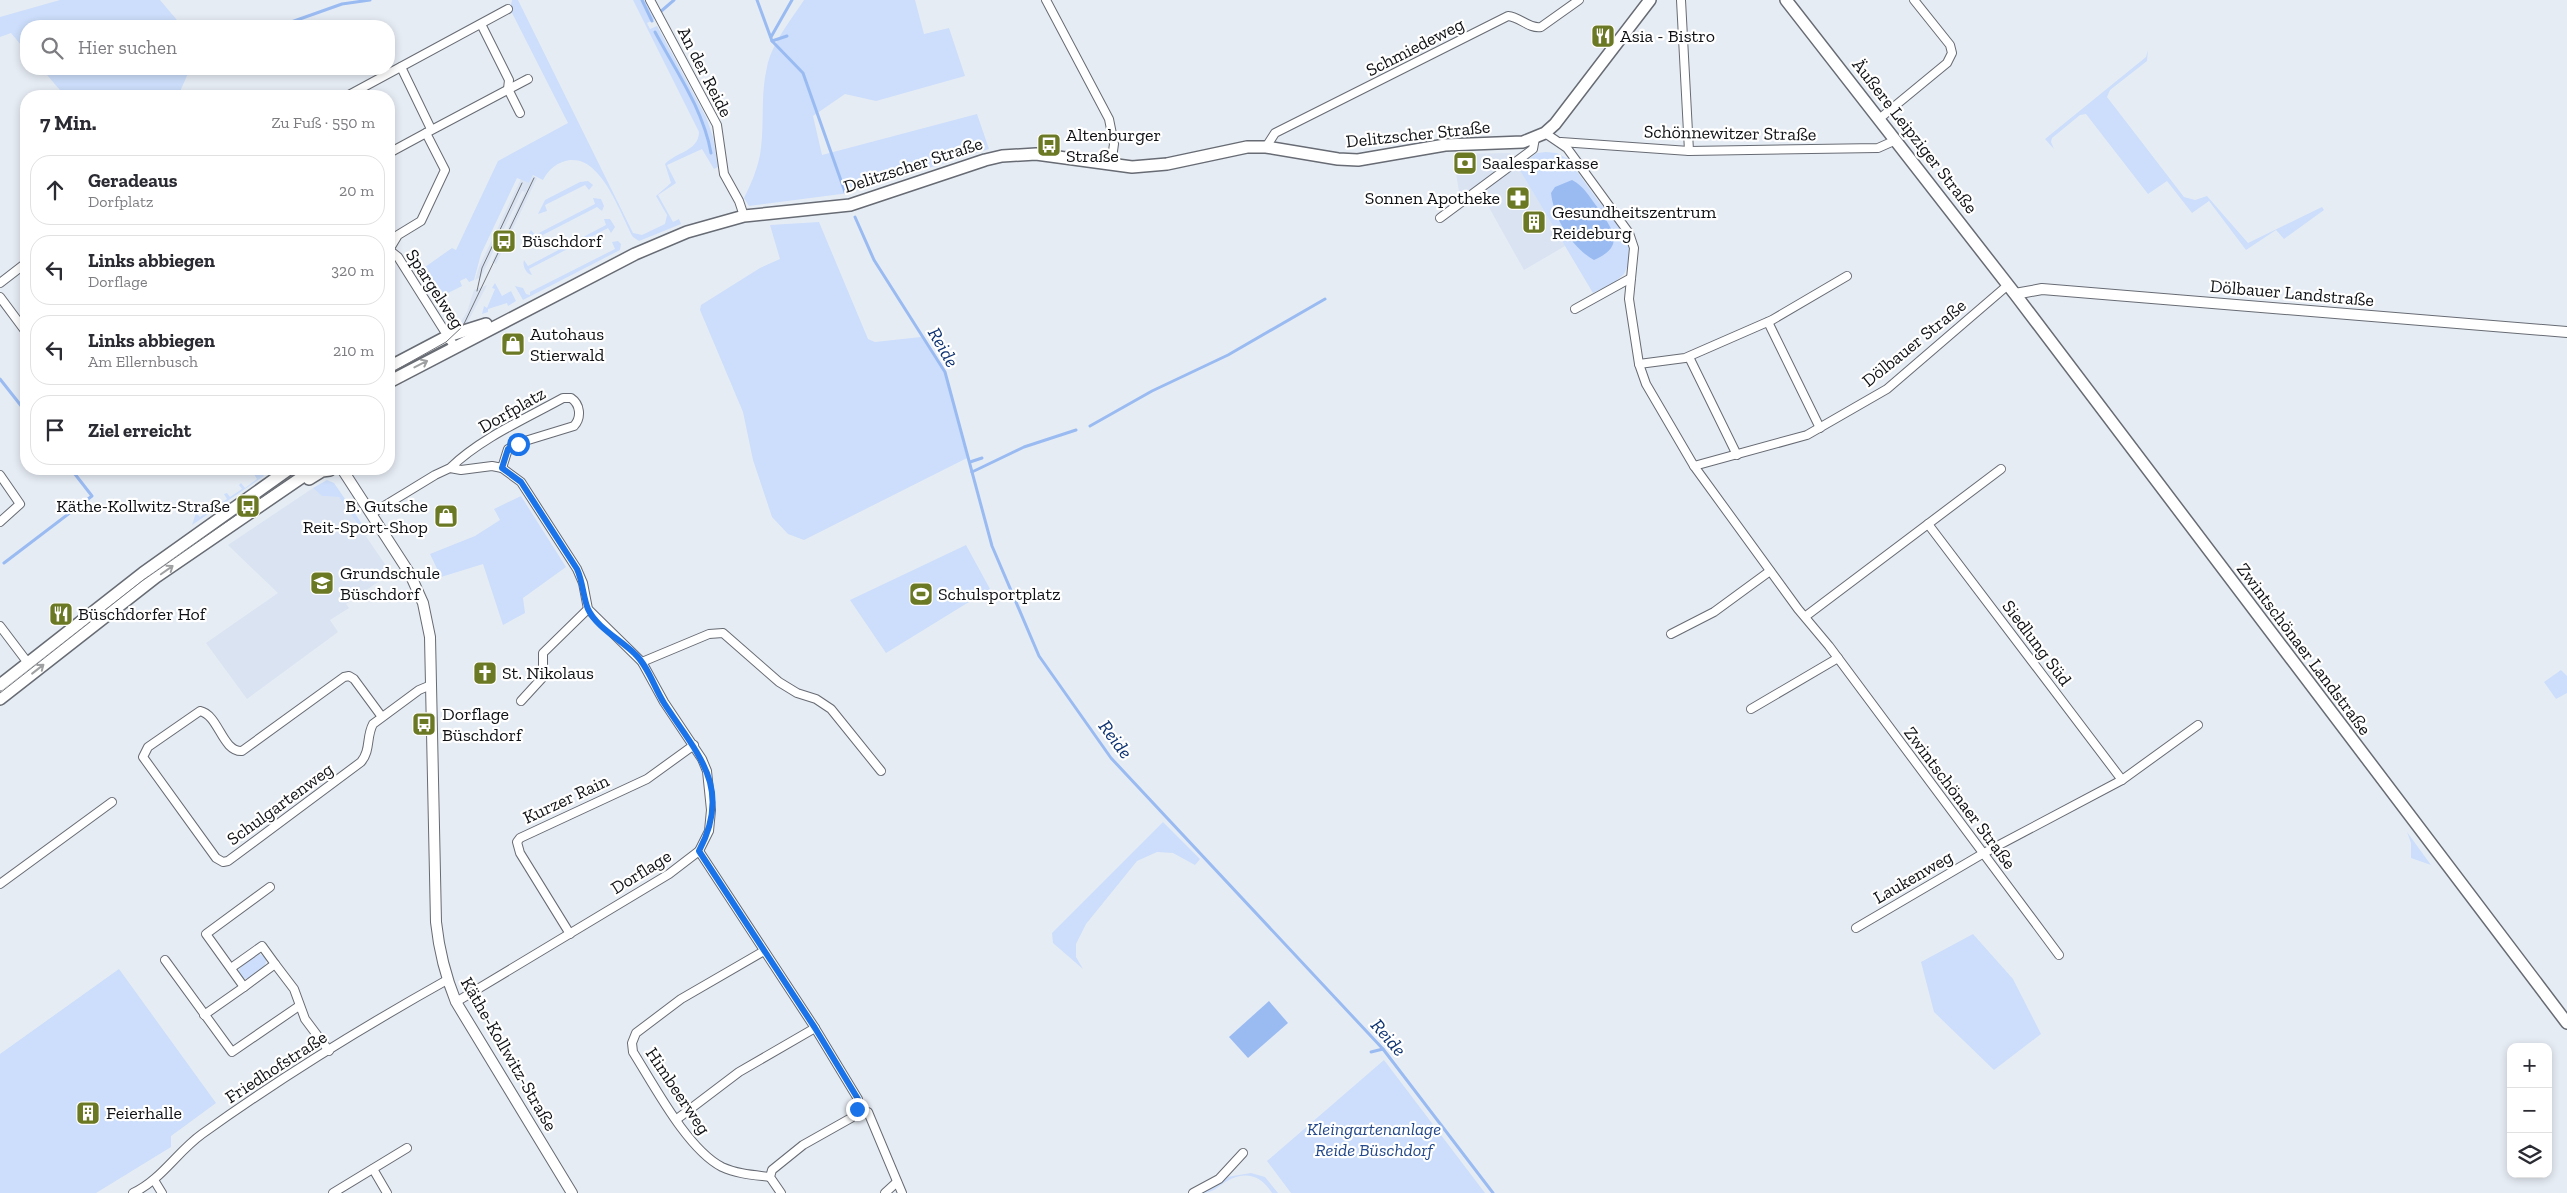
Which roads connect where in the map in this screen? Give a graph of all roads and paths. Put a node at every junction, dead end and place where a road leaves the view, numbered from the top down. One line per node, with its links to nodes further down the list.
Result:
1 (650, 0): 26 (street, An der Reide)
2 (1046, 0): 25 (street)
3 (1579, 0): 22 (street, Schmiedeweg)
4 (1650, 0): 19 (main road)
5 (1681, 0): 24 (street)
6 (1786, 0): 17 (main road, Äußere Leipziger Straße)
7 (1914, 0): 17 (street)
8 (508, 9): 9 (street)
9 (481, 24): 10 (street); 14 (street)
10 (401, 67): 11 (street); 18 (street, Spargelweg)
11 (395, 70)
12 (386, 75): 15 (street)
13 (528, 79): 14 (street)
14 (508, 89): 16 (street); 18 (street)
15 (358, 90)
16 (520, 113)
17 (1880, 119): 20 (main road, Äußere Leipziger Straße)
18 (428, 131): 23 (street); 28 (street, Spargelweg)
19 (1540, 136): 21 (street, Zwintschönaer Straße); 22 (main road, Delitzscher Straße); 27 (street)
20 (1896, 140): 24 (street, Schönnewitzer Straße); 34 (main road, Äußere Leipziger Straße)
21 (1561, 142): 24 (street, Schönnewitzer Straße); 32 (street, Zwintschönaer Straße)
22 (1266, 147): 25 (main road, Delitzscher Straße)
23 (395, 149)
24 (1689, 151)
25 (1111, 165): 26 (main road, Delitzscher Straße)
26 (744, 216): 40 (main road, Delitzscher Straße)
27 (1440, 218)
28 (395, 240)
29 (395, 254): 40 (street, Spargelweg)
30 (20, 268): 33 (street)
31 (1848, 276): 37 (street)
32 (1631, 278): 36 (street); 42 (street, Zwintschönaer Straße)
33 (0, 283)
34 (2011, 289): 39 (street, Dölbauer Landstraße); 45 (street, Dölbauer Straße); 97 (main road, Zwintschönaer Landstraße)
35 (0, 297): 38 (street)
36 (1575, 309)
37 (1768, 322): 41 (street); 45 (street)
38 (20, 324)
39 (2567, 332)
40 (451, 342): 43 (main road, Delitzscher Straße); 44 (main road, Delitzscher Straße, one-way to 40)
41 (1689, 357): 42 (street); 46 (street)
42 (1639, 364): 47 (street, Zwintschönaer Straße)
43 (395, 365)
44 (395, 378)
45 (1820, 428): 46 (street, Dölbauer Straße)
46 (1737, 455): 47 (street, Dölbauer Straße)
47 (1694, 466): 62 (street, Zwintschönaer Straße)
48 (450, 468): 49 (street, Dorfplatz); 49 (street, Dorfplatz); 58 (street, Dorfplatz)
49 (502, 468): 63 (street)
50 (2001, 469): 61 (street)
51 (0, 475): 59 (street)
52 (281, 475): 69 (main road)
53 (306, 475): 60 (main road)
54 (315, 475): 60 (main road)
55 (340, 475): 57 (street)
56 (346, 475): 57 (street, Käthe-Kollwitz-Straße)
57 (355, 488): 58 (street, Käthe-Kollwitz-Straße)
58 (371, 514): 71 (street, Käthe-Kollwitz-Straße)
59 (0, 522)
60 (237, 524): 72 (main road, one-way to 60)
61 (1928, 524): 64 (street); 79 (street, Siedlung Süd)
62 (1770, 571): 64 (street, Zwintschönaer Straße); 66 (street)
63 (588, 609): 68 (street); 73 (street)
64 (1806, 616): 67 (street, Zwintschönaer Straße)
65 (0, 626): 69 (street)
66 (1671, 634)
67 (1838, 658): 74 (street); 82 (street, Zwintschönaer Straße)
68 (642, 662): 77 (street); 78 (street)
69 (28, 663): 70 (main road)
70 (0, 685)
71 (431, 685): 75 (street, Schulgartenweg); 92 (street, Käthe-Kollwitz-Straße)
72 (0, 699)
73 (521, 701)
74 (1751, 709)
75 (382, 717): 75 (street, Schulgartenweg)
76 (2198, 725): 79 (street)
77 (694, 744): 81 (street); 86 (street, Kurzer Rain)
78 (881, 771)
79 (2122, 780): 82 (street)
80 (112, 802): 83 (street)
81 (699, 851): 86 (street, Dorflage); 87 (street)
82 (1984, 853): 85 (street, Laukenweg); 88 (street, Zwintschönaer Straße)
83 (0, 884)
84 (270, 887): 91 (street)
85 (1856, 928)
86 (570, 934): 94 (street, Dorflage)
87 (764, 951): 98 (street); 101 (street, Himbeerweg)
88 (2059, 955)
89 (164, 960): 96 (street)
90 (275, 964): 91 (street); 93 (street); 95 (street)
91 (231, 968): 93 (street)
92 (447, 980): 94 (street, Käthe-Kollwitz-Straße); 99 (street, Friedhofstraße)
93 (244, 987): 96 (street)
94 (456, 1002): 112 (street, Käthe-Kollwitz-Straße)
95 (299, 1006): 96 (street); 99 (street)
96 (204, 1015)
97 (2567, 1024)
98 (815, 1028): 100 (street); 101 (street)
99 (329, 1051): 106 (street, Friedhofstraße)
100 (857, 1109): 105 (street); 107 (street)
101 (677, 1119): 105 (street, Himbeerweg)
102 (407, 1148): 104 (street)
103 (1243, 1153): 116 (street)
104 (373, 1169): 110 (street); 111 (street)
105 (770, 1177): 113 (street)
106 (154, 1180): 108 (street, Friedhofstraße); 109 (street)
107 (897, 1182): 114 (street); 115 (street)
108 (133, 1193)
109 (162, 1193)
110 (333, 1193)
111 (387, 1193)
112 (572, 1193)
113 (781, 1193)
114 (885, 1193)
115 (902, 1193)
116 (1193, 1193)

